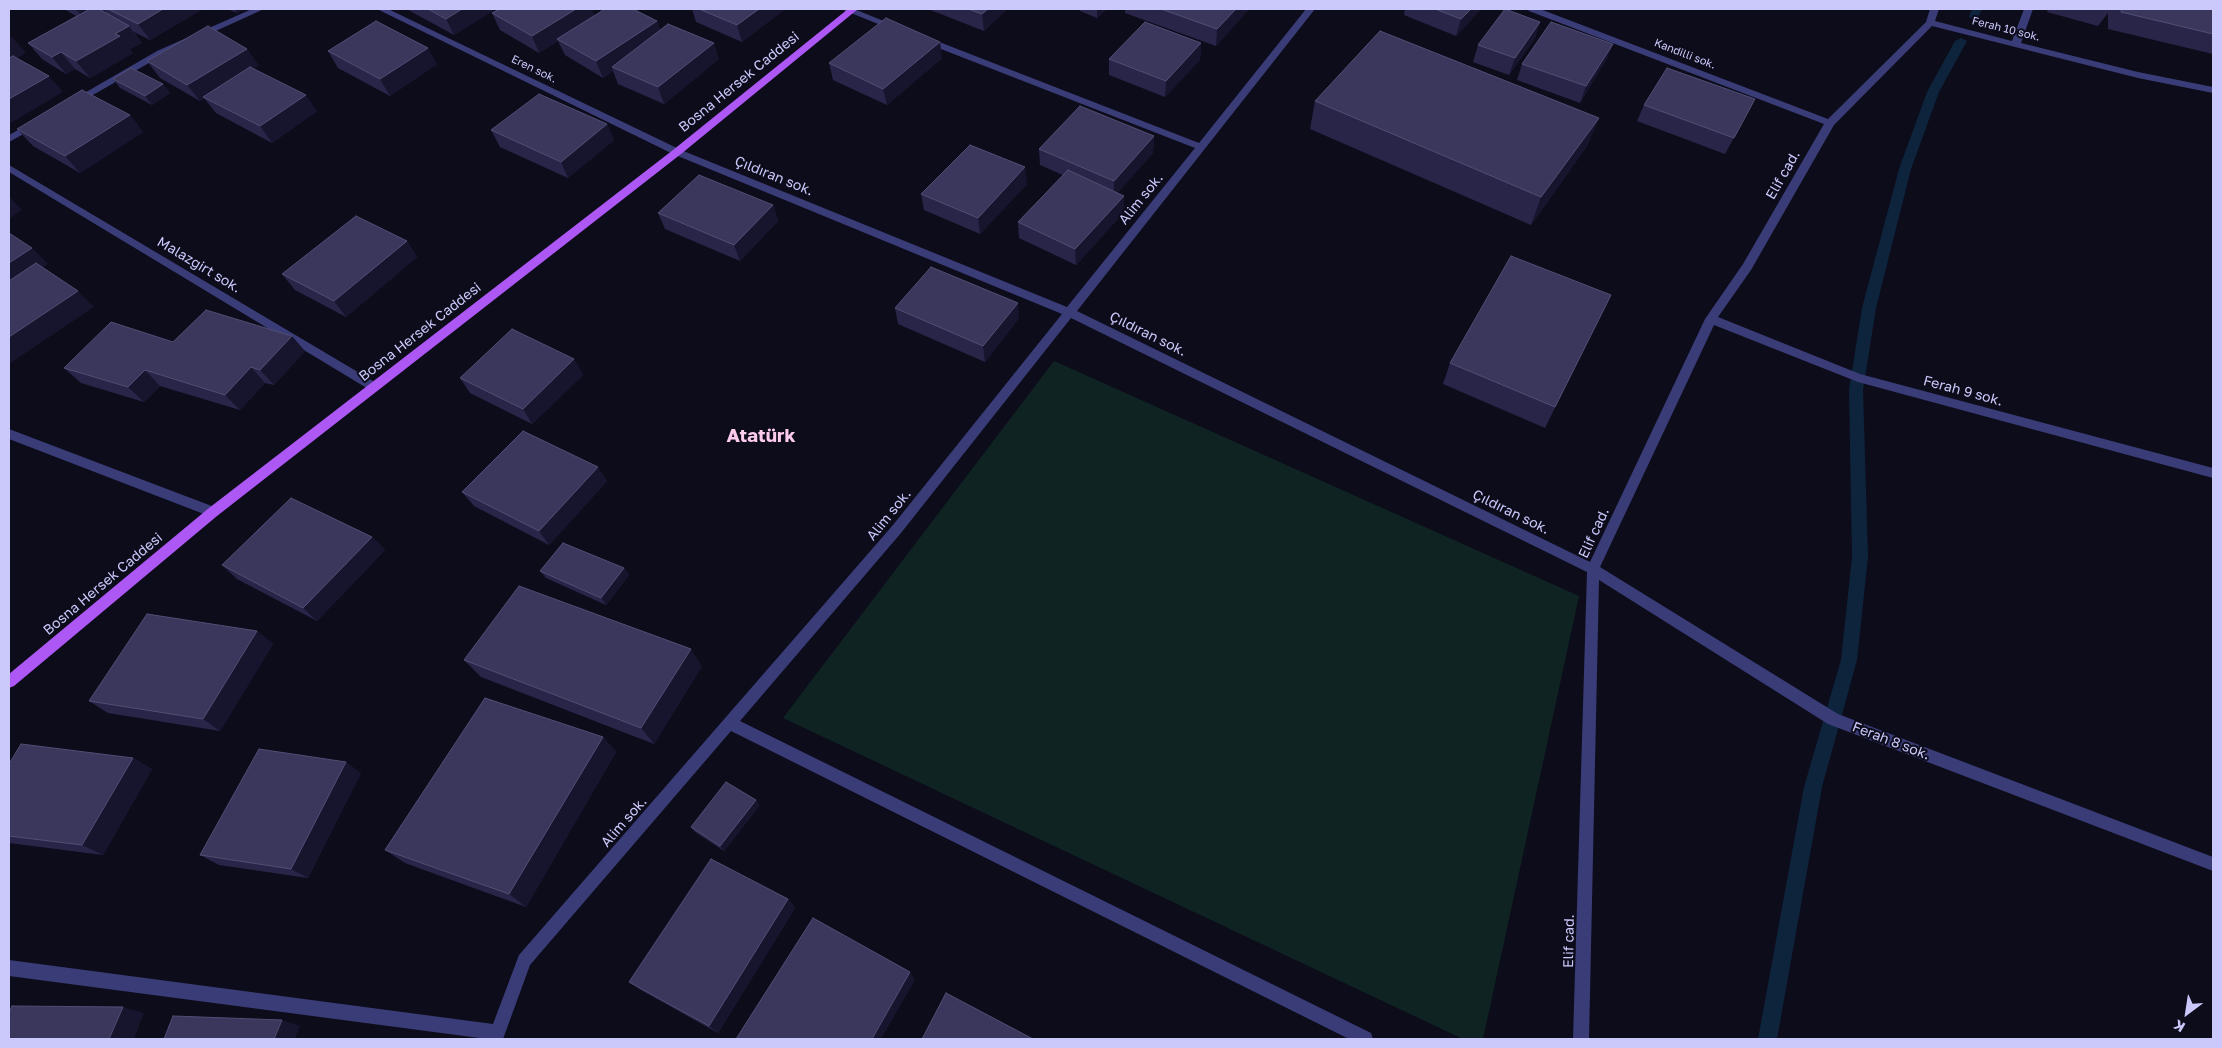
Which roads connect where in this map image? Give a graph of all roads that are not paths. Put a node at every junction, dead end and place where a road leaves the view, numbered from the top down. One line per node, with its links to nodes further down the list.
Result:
1 (259, 9): 11 (street)
2 (380, 9): 16 (street, Eren sok.)
3 (850, 9): 15 (street); 16 (main road, Bosna Hersek Caddesi)
4 (1311, 9): 15 (street, Alim sok.)
5 (1532, 9): 13 (street, Kandilli sok.)
6 (1934, 9): 8 (street)
7 (2029, 9): 9 (street)
8 (1930, 23): 9 (street, Ferah 10 sok.); 13 (street)
9 (2015, 44): 10 (street, Ferah 10 sok.)
10 (2213, 90)
11 (67, 106)
12 (42, 120): 14 (street)
13 (1830, 123): 19 (street, Elif cad.)
14 (9, 139)
15 (1201, 147): 18 (street, Alim sok.)
16 (677, 152): 18 (street, Çıldıran sok.); 20 (main road, Bosna Hersek Caddesi)
17 (9, 168): 20 (street, Malazgirt sok.)
18 (1070, 312): 24 (street, Çıldıran sok.); 26 (street, Alim sok.)
19 (1711, 319): 22 (street, Ferah 9 sok.); 24 (street, Elif cad.)
20 (374, 387): 23 (main road, Bosna Hersek Caddesi)
21 (9, 434): 23 (street)
22 (2213, 473)
23 (212, 512): 25 (main road, Bosna Hersek Caddesi)
24 (1593, 569): 27 (street, Ferah 8 sok.); 31 (street, Elif cad.)
25 (9, 682)
26 (730, 723): 29 (street, Alim sok.); 30 (street)
27 (2213, 864)
28 (9, 968): 29 (street)
29 (496, 1036)
30 (1365, 1039)
31 (1581, 1039)

